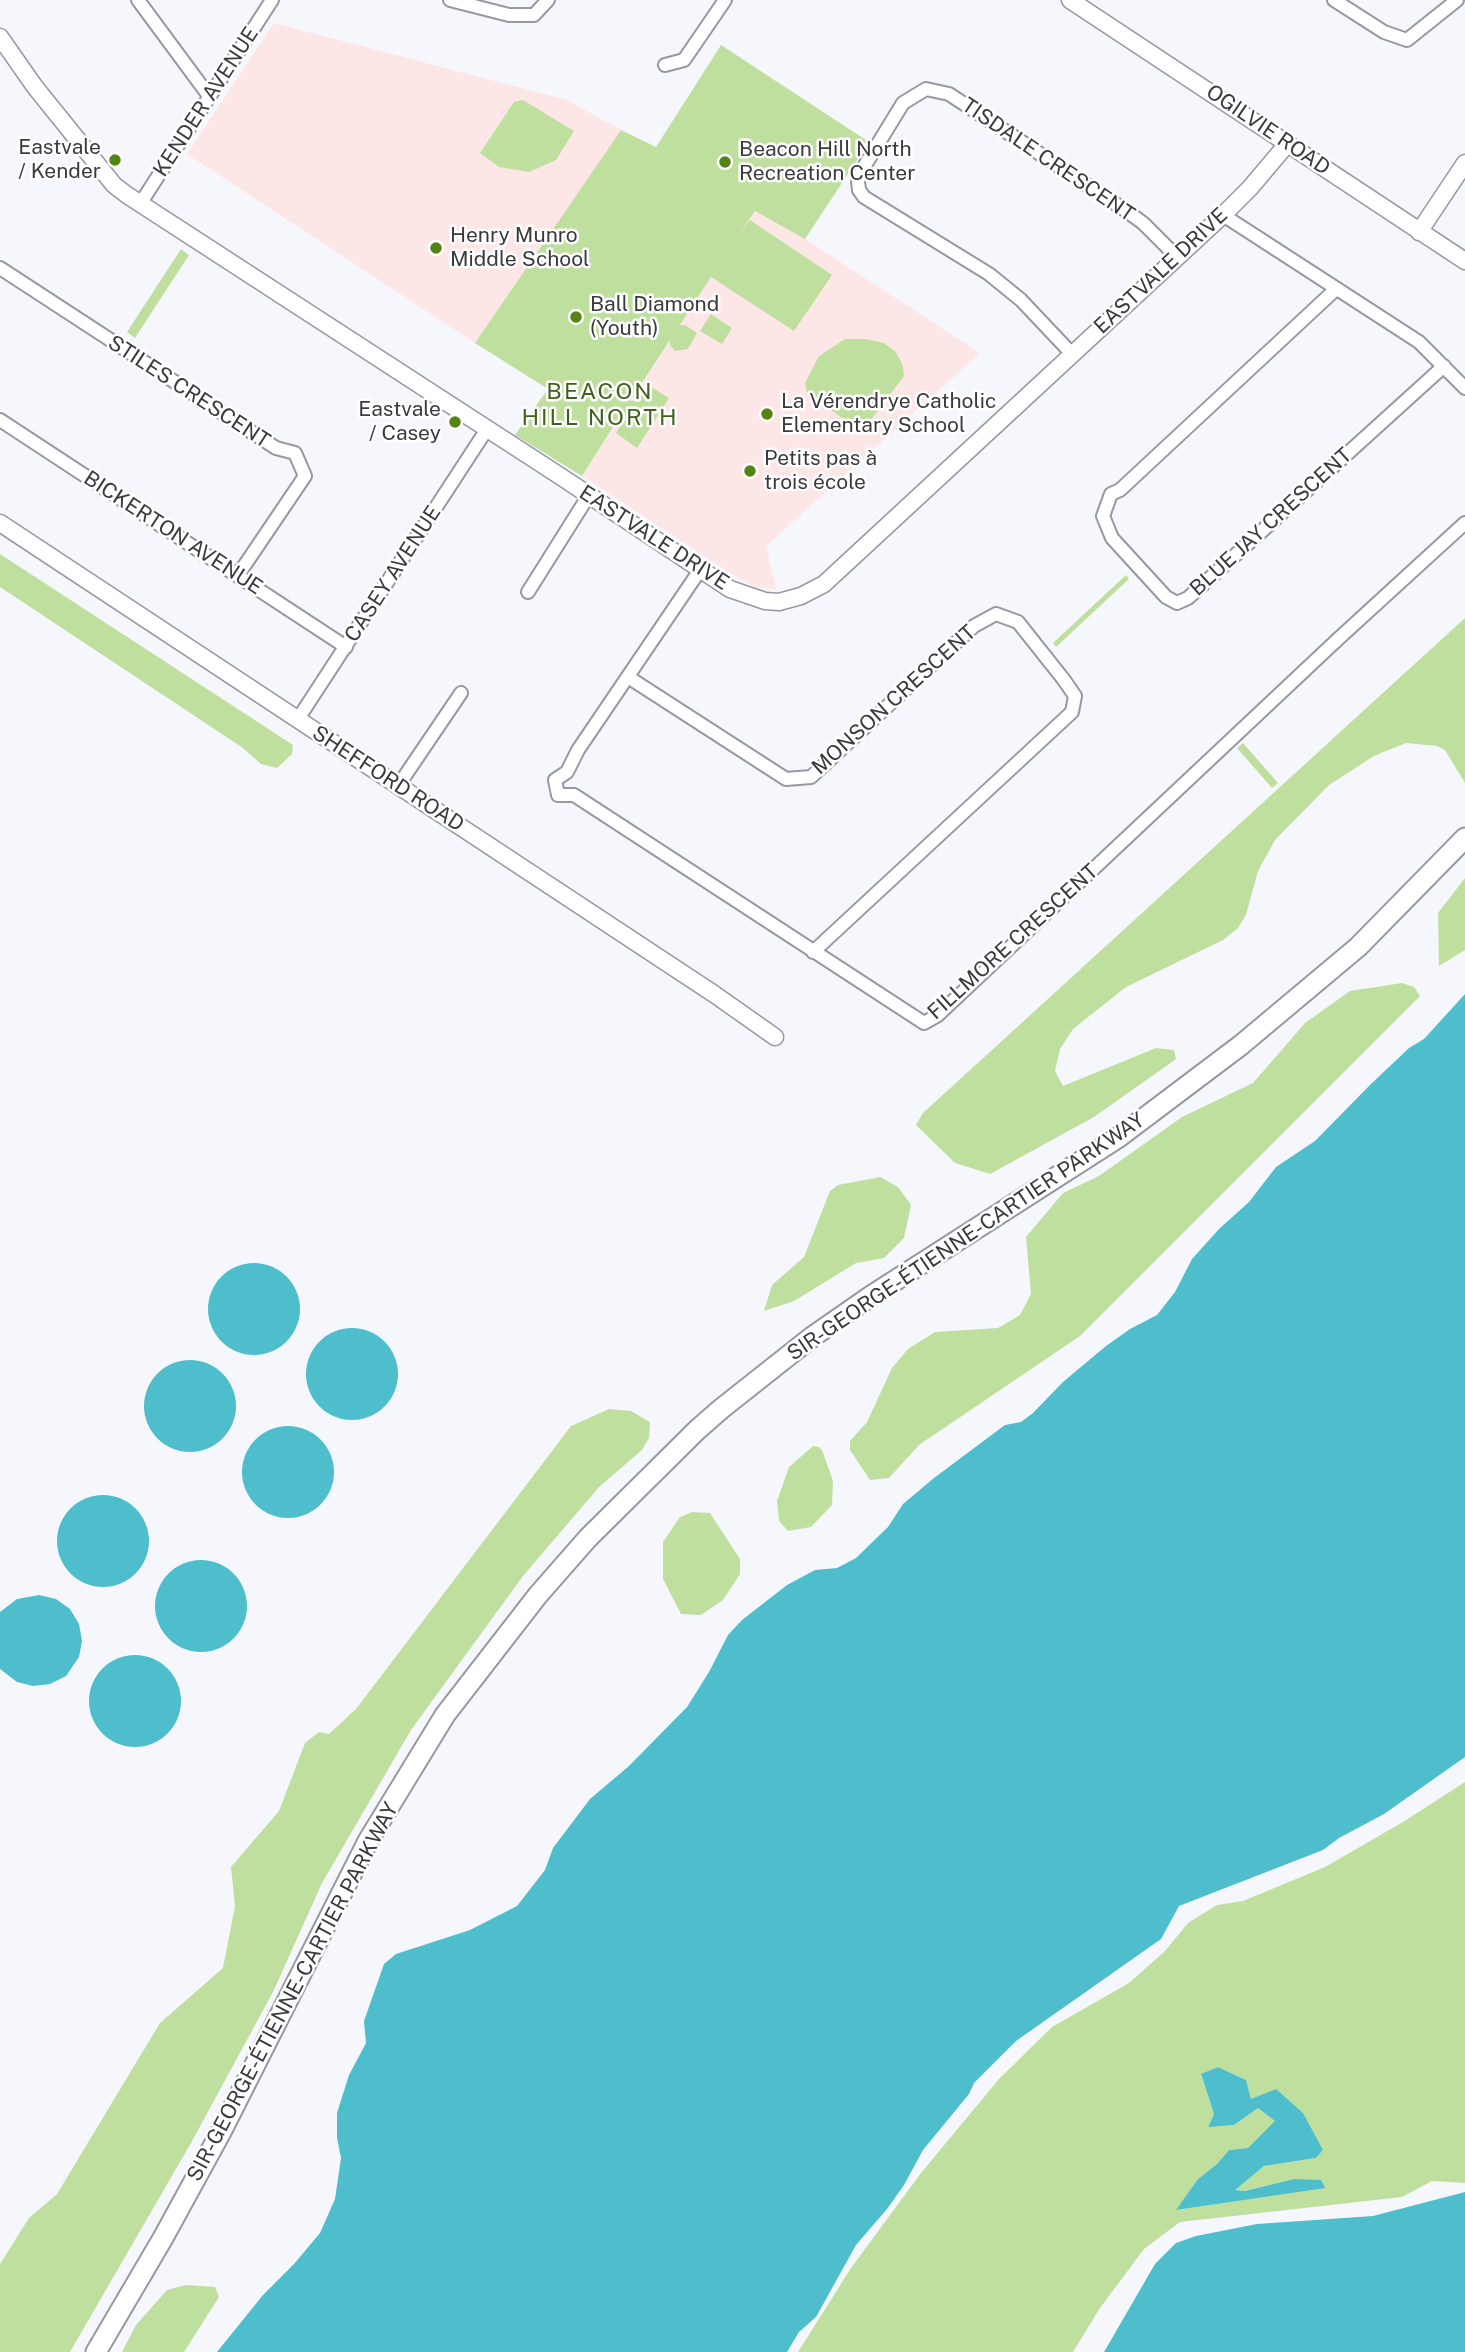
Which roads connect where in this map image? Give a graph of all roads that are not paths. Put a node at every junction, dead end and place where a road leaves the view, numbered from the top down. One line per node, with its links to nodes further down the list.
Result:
1 (138, 0): 11 (street)
2 (272, 0): 11 (street, KENDER AVENUE)
3 (450, 0): 4 (street)
4 (548, 0)
5 (725, 0): 10 (street)
6 (1070, 0): 12 (street, OGILVIE ROAD)
7 (1334, 0): 8 (street)
8 (1457, 0)
9 (0, 37): 14 (street, EASTVALE DRIVE)
10 (665, 65)
11 (209, 96): 14 (street, KENDER AVENUE)
12 (1288, 143): 15 (street, EASTVALE DRIVE); 16 (street, OGILVIE ROAD)
13 (1465, 163): 16 (street)
14 (140, 204): 25 (street, EASTVALE DRIVE)
15 (1223, 215): 17 (street, EASTVALE DRIVE); 20 (street)
16 (1419, 232): 18 (street, OGILVIE ROAD)
17 (1177, 257): 21 (street, EASTVALE DRIVE); 21 (street, TISDALE CRESCENT)
18 (1465, 261)
19 (0, 268): 30 (street, STILES CRESCENT)
20 (1335, 289): 22 (street); 22 (street, BLUE JAY CRESCENT)
21 (1072, 354): 29 (street, EASTVALE DRIVE)
22 (1444, 366): 23 (street)
23 (1465, 388)
24 (0, 420): 30 (street, BICKERTON AVENUE)
25 (487, 429): 26 (street, EASTVALE DRIVE); 32 (street, CASEY AVENUE)
26 (589, 495): 29 (street, EASTVALE DRIVE); 31 (street)
27 (0, 523): 35 (street, SHEFFORD ROAD)
28 (1465, 523): 38 (street, FILLMORE CRESCENT)
29 (700, 570): 33 (street, FILLMORE CRESCENT)
30 (238, 575): 32 (street, BICKERTON AVENUE)
31 (528, 592)
32 (346, 647): 35 (street, CASEY AVENUE)
33 (628, 677): 38 (street, FILLMORE CRESCENT); 38 (street, MONSON CRESCENT)
34 (461, 693): 36 (street)
35 (298, 719): 36 (street, SHEFFORD ROAD)
36 (398, 786): 39 (street, SHEFFORD ROAD)
37 (1465, 838): 40 (main road, SIR-GEORGE-ÉTIENNE-CARTIER PARKWAY)
38 (813, 952)
39 (775, 1038)
40 (96, 2352)

